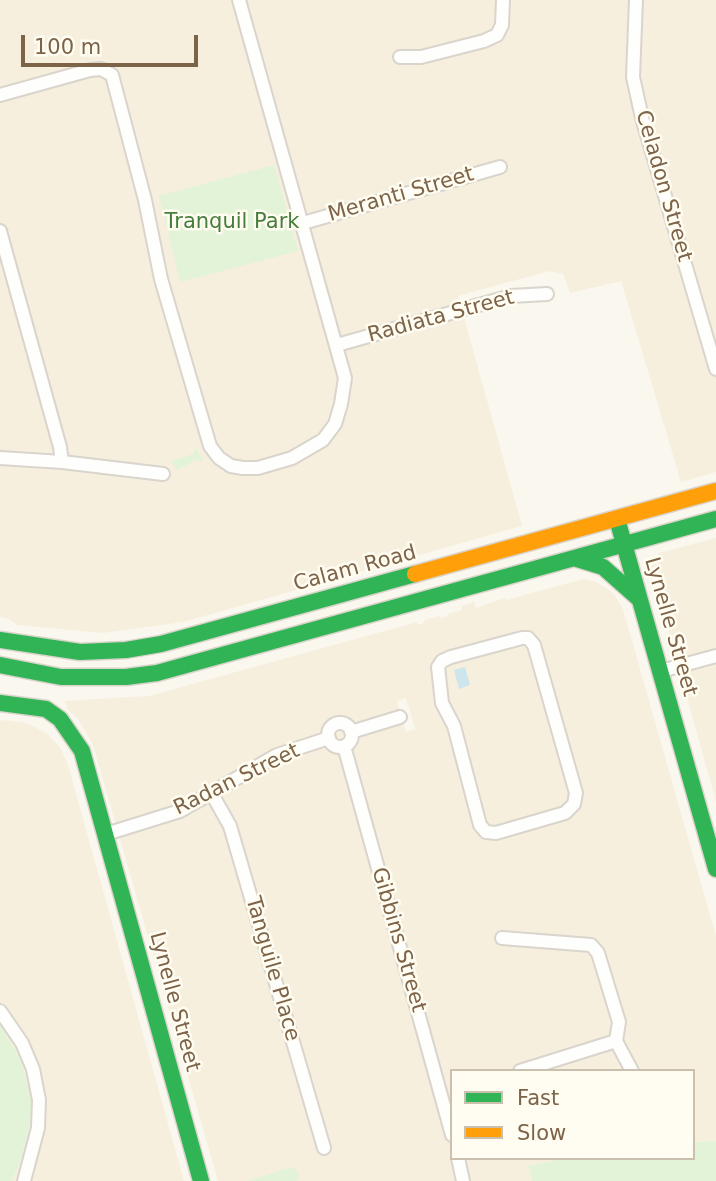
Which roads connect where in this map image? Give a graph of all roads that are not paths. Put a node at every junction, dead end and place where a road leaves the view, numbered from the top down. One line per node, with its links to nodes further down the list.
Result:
1 (239, 0): 7 (street)
2 (503, 0): 4 (street)
3 (636, 0): 12 (street, Celadon Street)
4 (400, 57)
5 (0, 95): 11 (street)
6 (500, 167): 7 (street, Meranti Street)
7 (303, 223): 11 (street)
8 (0, 231): 9 (street)
9 (6, 281): 15 (street)
10 (547, 294): 11 (street, Radiata Street)
11 (337, 345)
12 (713, 349): 13 (street, Celadon Street)
13 (716, 369)
14 (0, 457): 15 (street)
15 (62, 462): 16 (street)
16 (163, 474)
17 (716, 491): 18 (main road, Calam Road)
18 (617, 519): 20 (main road, Lynelle Street); 23 (main road, Calam Road)
19 (716, 519): 20 (main road)
20 (624, 544): 21 (main road); 22 (main road, Lynelle Street)
21 (574, 558): 22 (main road); 25 (main road)
22 (640, 601): 26 (main road, Lynelle Street)
23 (0, 640)
24 (716, 656): 26 (street)
25 (0, 665)
26 (661, 671): 35 (main road, Lynelle Street)
27 (0, 703): 34 (main road, Lynelle Street)
28 (442, 703): 28 (street)
29 (400, 718): 30 (street)
30 (351, 732): 31 (street); 32 (street)
31 (329, 738): 32 (street); 33 (street, Radan Street)
32 (344, 746): 41 (street, Gibbins Street)
33 (212, 794): 34 (street, Radan Street); 43 (street, Tanguile Place)
34 (106, 834): 46 (main road, Lynelle Street)
35 (716, 869)
36 (502, 938): 38 (street)
37 (0, 1011): 45 (street)
38 (616, 1041): 39 (street); 40 (street)
39 (526, 1069)
40 (631, 1069)
41 (447, 1096): 42 (street, Gibbins Street)
42 (450, 1119)
43 (324, 1148)
44 (458, 1160): 47 (street)
45 (24, 1181)
46 (201, 1181)
47 (463, 1181)

